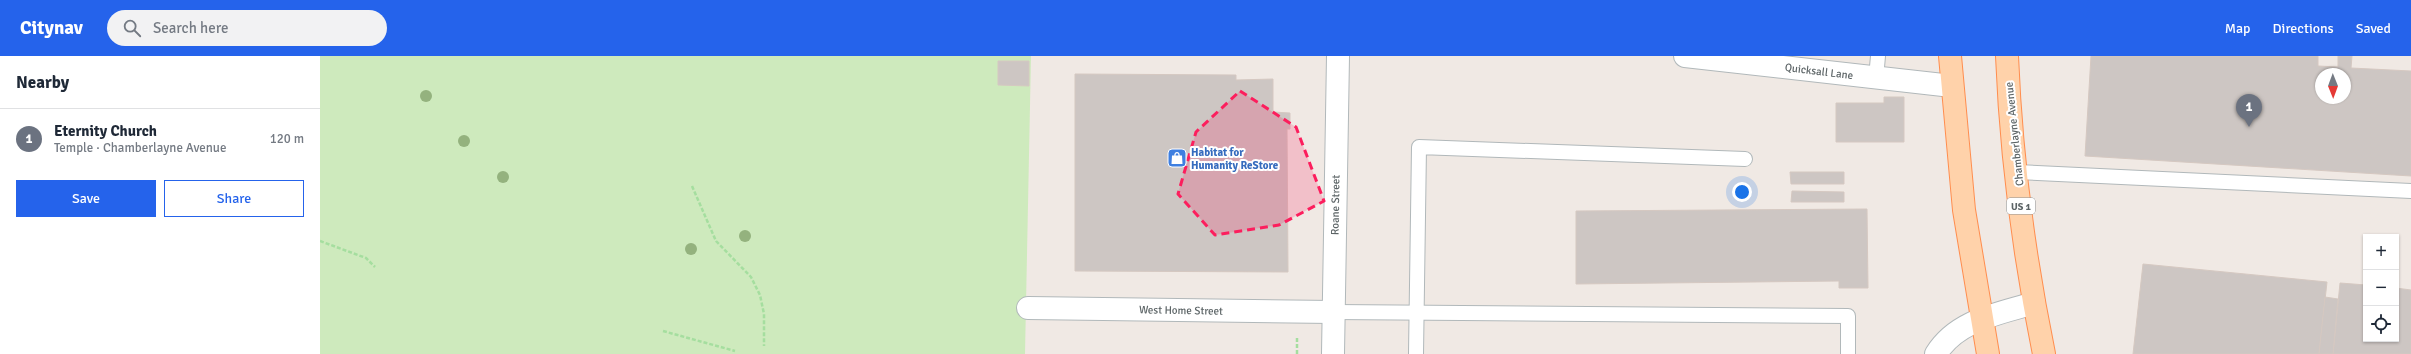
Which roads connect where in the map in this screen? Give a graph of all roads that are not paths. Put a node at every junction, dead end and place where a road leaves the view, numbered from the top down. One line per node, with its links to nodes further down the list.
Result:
1 (1338, 56): 14 (street, Roane Street)
2 (1685, 56): 6 (street, Quicksall Lane)
3 (1878, 56): 7 (lane)
4 (1950, 56): 8 (main road)
5 (2007, 56): 10 (main road, Chamberlayne Avenue / US 1)
6 (1771, 61): 7 (street, Quicksall Lane)
7 (1876, 78): 8 (street, Quicksall Lane)
8 (1952, 86): 16 (main road)
9 (1744, 159): 15 (lane)
10 (2017, 172): 11 (lane); 12 (main road, Chamberlayne Avenue / US 1)
11 (2411, 191)
12 (2034, 303): 16 (street); 22 (main road, Chamberlayne Avenue / US 1)
13 (1028, 308): 14 (street, West Home Street)
14 (1333, 312): 15 (lane); 17 (street, Roane Street)
15 (1417, 312): 18 (lane); 19 (lane)
16 (1981, 319): 20 (street); 21 (main road)
17 (1333, 354)
18 (1416, 354)
19 (1848, 354)
20 (1936, 354)
21 (1988, 354)
22 (2044, 354)

